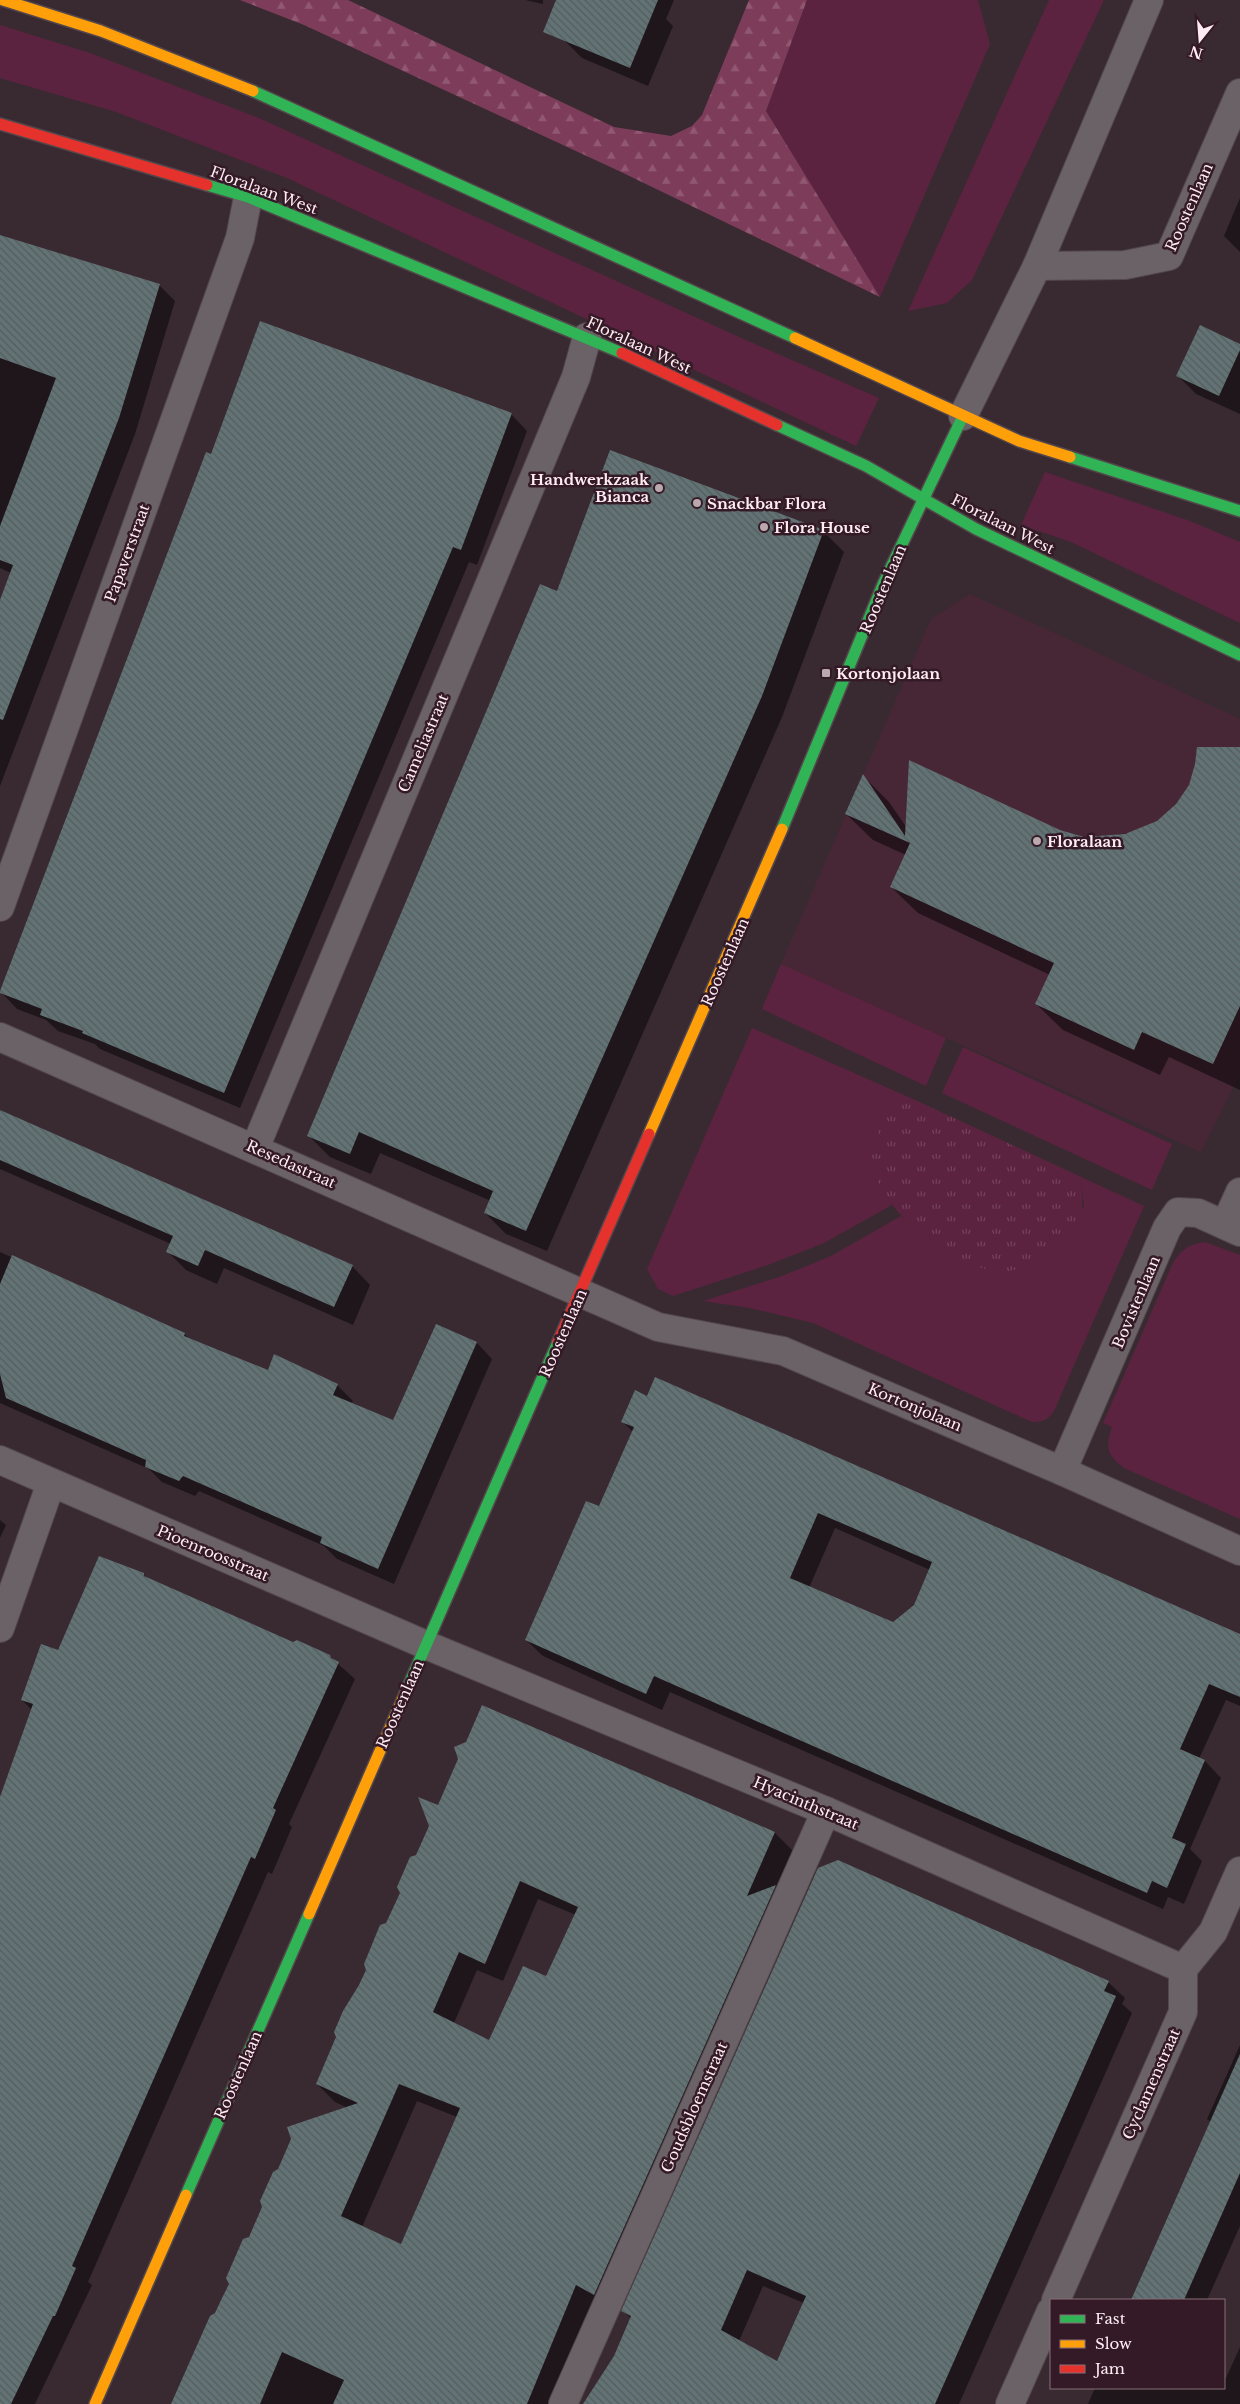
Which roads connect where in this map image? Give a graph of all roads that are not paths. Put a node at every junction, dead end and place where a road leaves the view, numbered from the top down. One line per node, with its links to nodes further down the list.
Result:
1 (3, 0): 8 (main road)
2 (1149, 0): 6 (street, Roostenlaan)
3 (1240, 93): 6 (street, Roostenlaan)
4 (0, 124): 5 (main road, Floralaan West)
5 (248, 197): 7 (main road, Floralaan West); 12 (street, Papaverstraat)
6 (1037, 266): 8 (street, Roostenlaan)
7 (587, 337): 9 (main road, Floralaan West); 14 (street, Cameliastraat)
8 (963, 416): 9 (main road, Roostenlaan); 10 (main road)
9 (924, 500): 11 (main road, Floralaan West); 17 (main road, Roostenlaan)
10 (1240, 511)
11 (1240, 655)
12 (0, 907)
13 (0, 1037): 14 (street, Resedastraat)
14 (254, 1148): 17 (street, Resedastraat)
15 (1240, 1192): 16 (street, Bovistenlaan)
16 (1232, 1229): 19 (street, Bovistenlaan)
17 (580, 1293): 19 (street, Kortonjolaan); 23 (main road, Roostenlaan)
18 (0, 1460): 20 (street, Pioenroosstraat)
19 (1062, 1471): 21 (street, Kortonjolaan)
20 (51, 1483): 22 (street); 23 (street, Pioenroosstraat)
21 (1240, 1551)
22 (0, 1628)
23 (426, 1645): 24 (street, Hyacinthstraat); 29 (main road, Roostenlaan)
24 (826, 1811): 26 (street, Hyacinthstraat); 30 (street, Goudsbloemstraat)
25 (1240, 1871): 26 (street)
26 (1182, 1969): 27 (street, Cyclamenstraat)
27 (1056, 2299)
28 (1050, 2313): 31 (street)
29 (95, 2404)
30 (562, 2404)
31 (1010, 2404)

